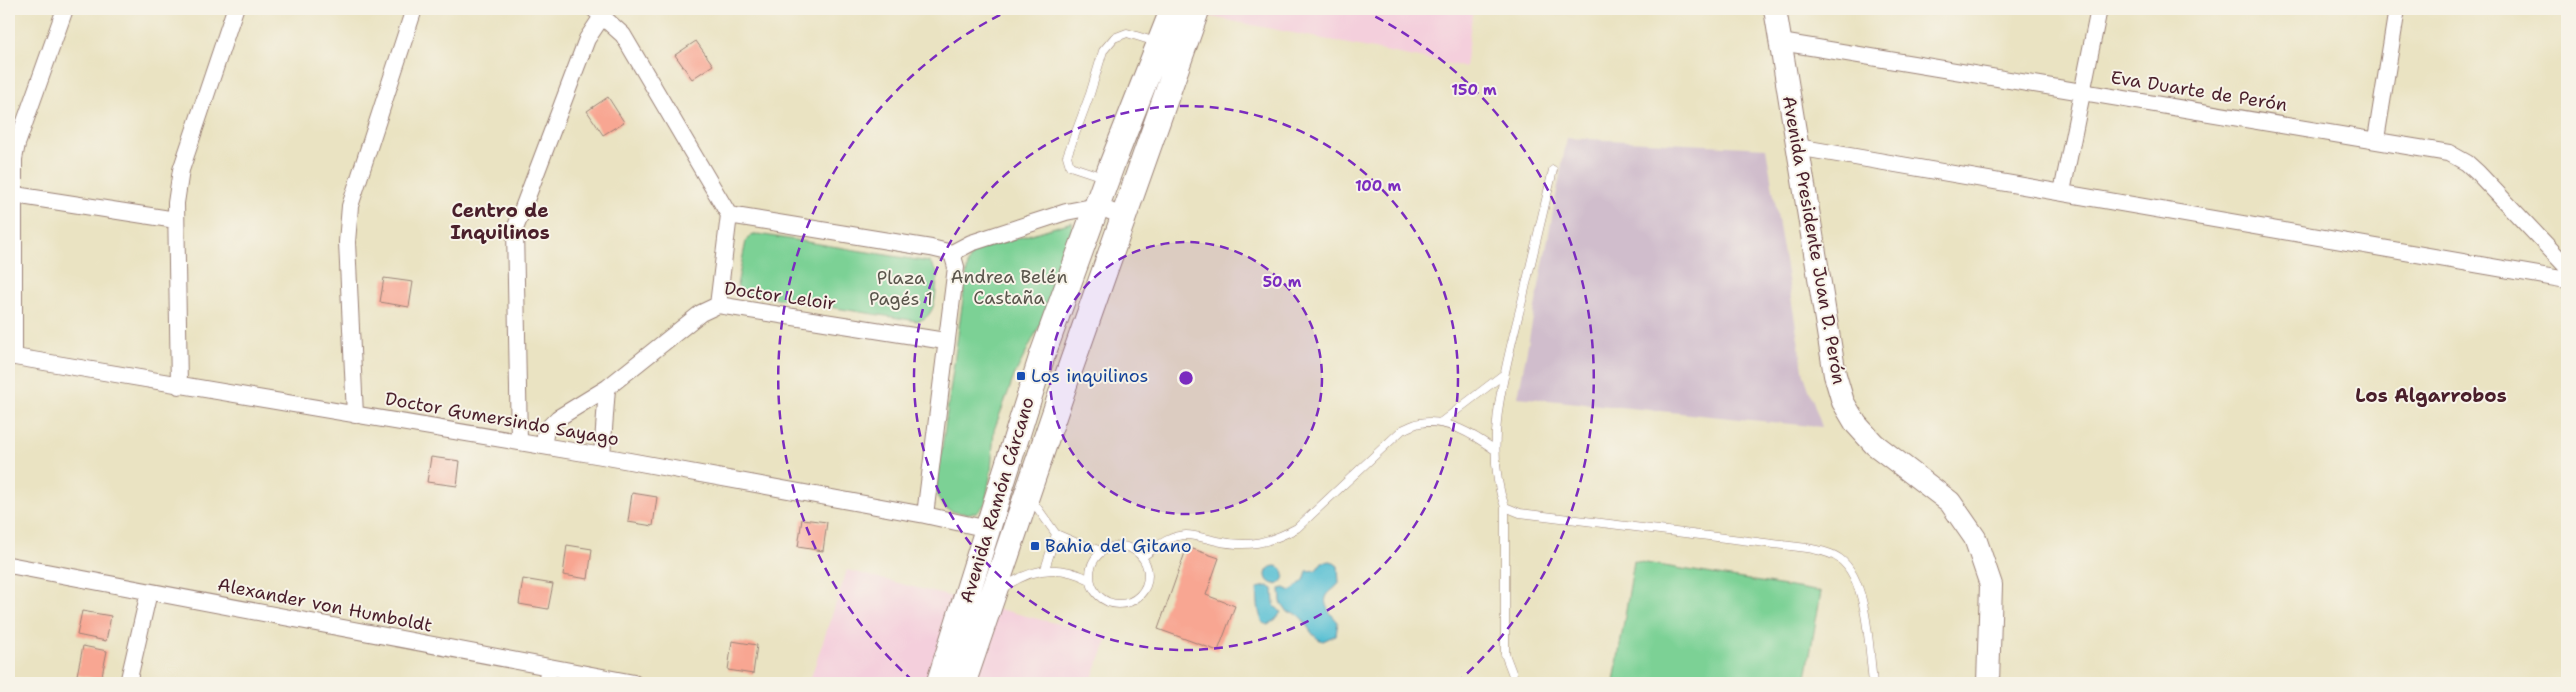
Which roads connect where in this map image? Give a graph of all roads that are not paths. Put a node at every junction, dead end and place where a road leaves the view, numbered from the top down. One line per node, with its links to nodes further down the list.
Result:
1 (65, 9): 18 (street)
2 (235, 9): 22 (street)
3 (414, 9): 33 (street)
4 (1173, 9): 11 (main road, Avenida Ramón Cárcano)
5 (1198, 9): 11 (main road)
6 (1775, 9): 10 (main road, Avenida Presidente Juan D. Perón)
7 (2099, 9): 12 (street)
8 (2398, 9): 13 (street)
9 (598, 12): 20 (street); 35 (street)
10 (1781, 42): 12 (street, Eva Duarte de Perón); 14 (main road, Avenida Presidente Juan D. Perón)
11 (1171, 48): 16 (main road, Avenida Ramón Cárcano); 16 (lane); 21 (main road, Avenida Ramón Cárcano)
12 (2082, 92): 13 (street, Eva Duarte de Perón); 17 (street)
13 (2376, 140): 24 (street, Eva Duarte de Perón)
14 (1797, 147): 17 (street); 58 (main road, Avenida Presidente Juan D. Perón)
15 (1553, 170): 29 (lane)
16 (1107, 178): 19 (main road, Avenida Ramón Cárcano)
17 (2062, 192): 25 (street)
18 (15, 195): 22 (street); 28 (street)
19 (1097, 206): 21 (street); 23 (street); 30 (main road); 42 (main road, Avenida Ramón Cárcano)
20 (729, 215): 23 (street); 26 (street)
21 (1125, 217): 30 (main road, Avenida Ramón Cárcano)
22 (176, 220): 31 (street)
23 (952, 253): 27 (street)
24 (2567, 267)
25 (2567, 280)
26 (718, 305): 27 (street, Doctor Leloir); 32 (street, Doctor Leloir)
27 (945, 340): 41 (street)
28 (12, 356): 31 (street, Doctor Gumersindo Sayago)
29 (1504, 374): 34 (lane); 37 (lane)
30 (1065, 383): 39 (main road, Avenida Ramón Cárcano)
31 (179, 386): 33 (street, Doctor Gumersindo Sayago)
32 (607, 388): 36 (street, Doctor Leloir); 38 (street)
33 (355, 415): 35 (street, Doctor Gumersindo Sayago)
34 (1440, 423): 37 (lane); 45 (lane)
35 (519, 441): 36 (street, Doctor Gumersindo Sayago)
36 (543, 446): 38 (street, Doctor Gumersindo Sayago)
37 (1495, 450): 40 (lane)
38 (602, 456): 41 (street, Doctor Gumersindo Sayago)
39 (1027, 493): 43 (lane); 50 (main road, Avenida Ramón Cárcano)
40 (1505, 507): 56 (lane); 57 (lane)
41 (925, 515): 42 (street, Doctor Gumersindo Sayago)
42 (988, 529): 54 (main road, Avenida Ramón Cárcano)
43 (1056, 534): 44 (lane); 47 (lane)
44 (1102, 551): 45 (lane); 48 (lane)
45 (1142, 557): 48 (lane)
46 (9, 564): 49 (street, Alexander von Humboldt)
47 (1045, 569): 48 (lane); 50 (lane)
48 (1090, 580)
49 (149, 592): 51 (street, Alexander von Humboldt); 52 (street)
50 (992, 596): 55 (main road, Avenida Ramón Cárcano)
51 (547, 675): 53 (street, Alexander von Humboldt)
52 (128, 683)
53 (634, 683)
54 (939, 683)
55 (963, 683)
56 (1516, 683)
57 (1873, 683)
58 (1988, 683)

